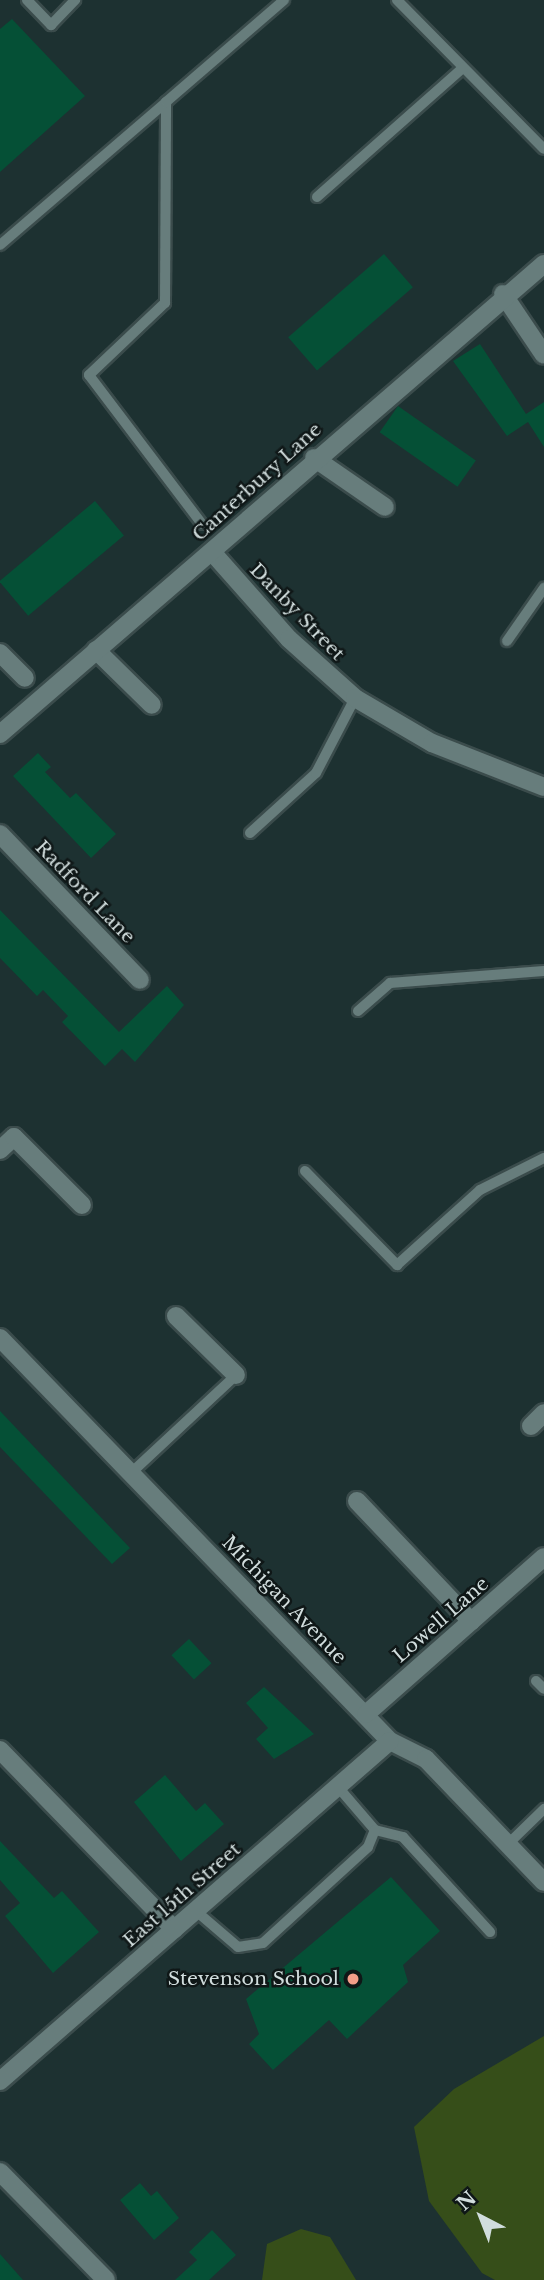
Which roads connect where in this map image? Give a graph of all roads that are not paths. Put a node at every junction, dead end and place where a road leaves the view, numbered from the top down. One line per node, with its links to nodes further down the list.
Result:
1 (27, 0): 2 (lane)
2 (75, 0)
3 (284, 0): 6 (lane)
4 (397, 0): 5 (lane)
5 (463, 68): 7 (lane); 8 (lane)
6 (166, 102): 9 (lane); 15 (lane)
7 (544, 149)
8 (317, 197)
9 (0, 245)
10 (544, 264): 11 (street, Canterbury Lane)
11 (503, 294): 12 (street); 13 (street, Canterbury Lane)
12 (544, 355)
13 (314, 458): 14 (street); 16 (street, Canterbury Lane)
14 (385, 508)
15 (202, 524)
16 (212, 552): 19 (street, Canterbury Lane); 22 (street, Danby Street)
17 (544, 588): 18 (lane)
18 (508, 641)
19 (96, 650): 23 (street); 24 (street, Canterbury Lane)
20 (0, 653): 21 (street)
21 (25, 678)
22 (355, 698): 25 (street, Danby Street); 26 (lane)
23 (152, 705)
24 (0, 734)
25 (544, 787)
26 (250, 832)
27 (0, 834): 29 (street, Radford Lane)
28 (544, 971): 30 (lane)
29 (140, 980)
30 (358, 1011)
31 (0, 1150): 34 (street)
32 (544, 1158): 33 (lane)
33 (305, 1171)
34 (82, 1205)
35 (176, 1317): 37 (street)
36 (0, 1338): 38 (street, Michigan Avenue)
37 (236, 1375): 38 (lane)
38 (131, 1473): 42 (street, Michigan Avenue)
39 (357, 1501): 41 (street)
40 (544, 1558): 41 (street, Lowell Lane)
41 (471, 1621): 42 (street, Lowell Lane)
42 (366, 1714): 43 (street, Michigan Avenue)
43 (390, 1741): 45 (street, East 15th Street); 48 (street, Michigan Avenue)
44 (0, 1750): 51 (street)
45 (338, 1787): 47 (lane); 50 (street, East 15th Street)
46 (544, 1809): 48 (lane)
47 (375, 1830): 50 (lane); 52 (lane)
48 (508, 1845): 49 (street, Michigan Avenue)
49 (544, 1882)
50 (196, 1911): 51 (street, East 15th Street)
51 (174, 1929): 53 (street, East 15th Street)
52 (490, 1932)
53 (0, 2081)
54 (0, 2172): 55 (street)
55 (106, 2280)

